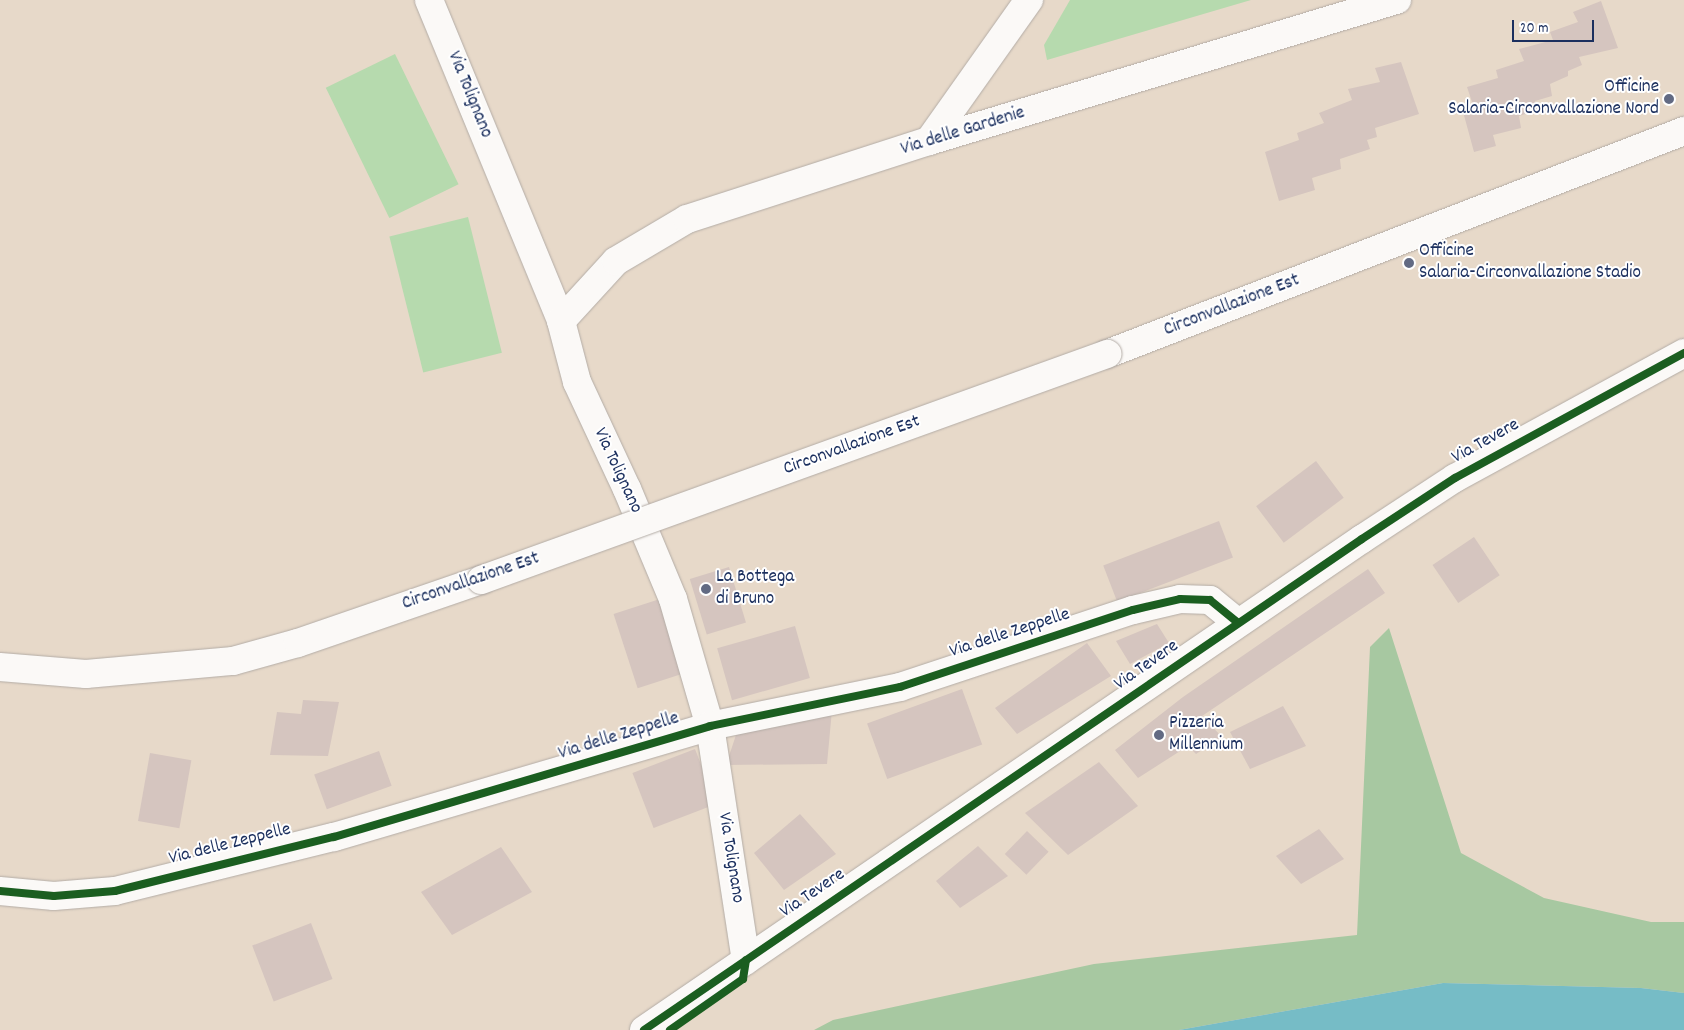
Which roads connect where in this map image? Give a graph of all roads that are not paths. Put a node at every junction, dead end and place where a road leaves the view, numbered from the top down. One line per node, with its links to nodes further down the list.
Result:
1 (429, 0): 6 (street, Via Tolignano)
2 (1029, 0): 5 (street)
3 (1397, 0): 5 (street, Via delle Gardenie)
4 (1684, 131): 9 (street, Circonvallazione Est, bridge)
5 (929, 141): 6 (street, Via delle Gardenie)
6 (561, 321): 10 (street, Via Tolignano)
7 (1684, 353): 8 (street, Via Tevere)
8 (1237, 622): 10 (street, Via delle Zeppelle); 12 (street, Via Tevere)
9 (0, 667)
10 (710, 726): 11 (street, Via delle Zeppelle); 12 (street, Via Tolignano)
11 (0, 891)
12 (746, 960): 13 (street, Via Tevere)
13 (644, 1030)

